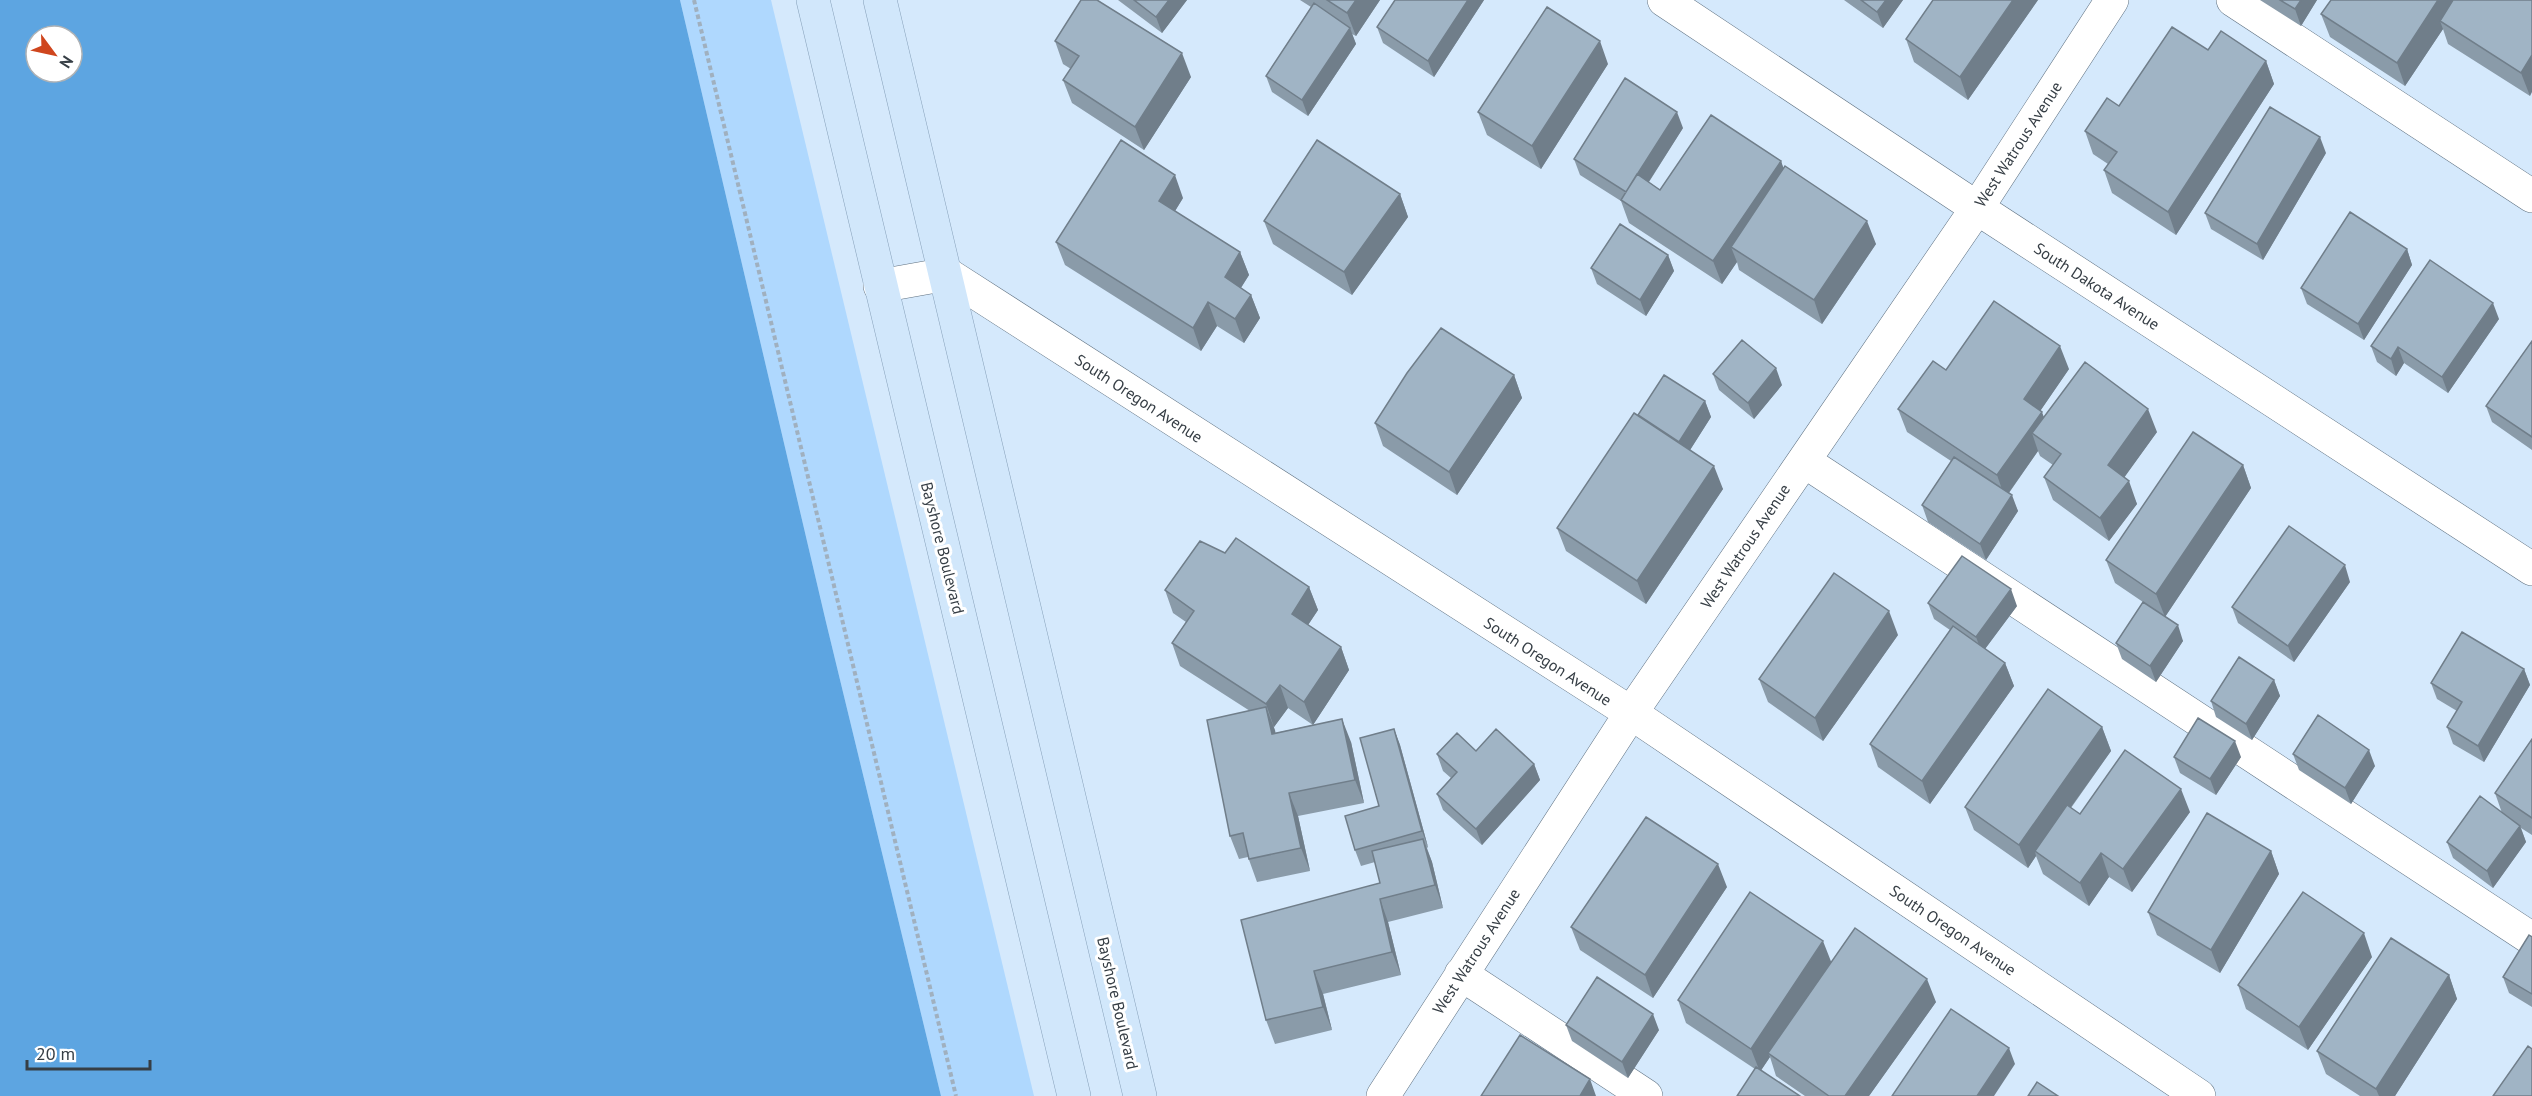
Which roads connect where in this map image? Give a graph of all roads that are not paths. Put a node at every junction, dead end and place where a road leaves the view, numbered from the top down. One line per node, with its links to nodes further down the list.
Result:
1 (813, 0): 9 (main road, Bayshore Boulevard)
2 (880, 0): 8 (main road, Bayshore Boulevard)
3 (1664, 0): 7 (street, South Dakota Avenue)
4 (2112, 0): 7 (street, West Watrous Avenue)
5 (2233, 0): 6 (street)
6 (2532, 196)
7 (1977, 208): 10 (street, West Watrous Avenue); 11 (street, South Dakota Avenue)
8 (947, 274): 9 (street); 12 (street, South Oregon Avenue); 16 (main road, Bayshore Boulevard)
9 (880, 286): 15 (main road, Bayshore Boulevard)
10 (1804, 461): 12 (street, West Watrous Avenue); 13 (street)
11 (2532, 569)
12 (1631, 713): 14 (street, West Watrous Avenue); 19 (street, South Oregon Avenue)
13 (2532, 939)
14 (1461, 974): 17 (street, West Watrous Avenue); 18 (street)
15 (1074, 1096)
16 (1140, 1096)
17 (1383, 1096)
18 (1646, 1096)
19 (2199, 1096)

